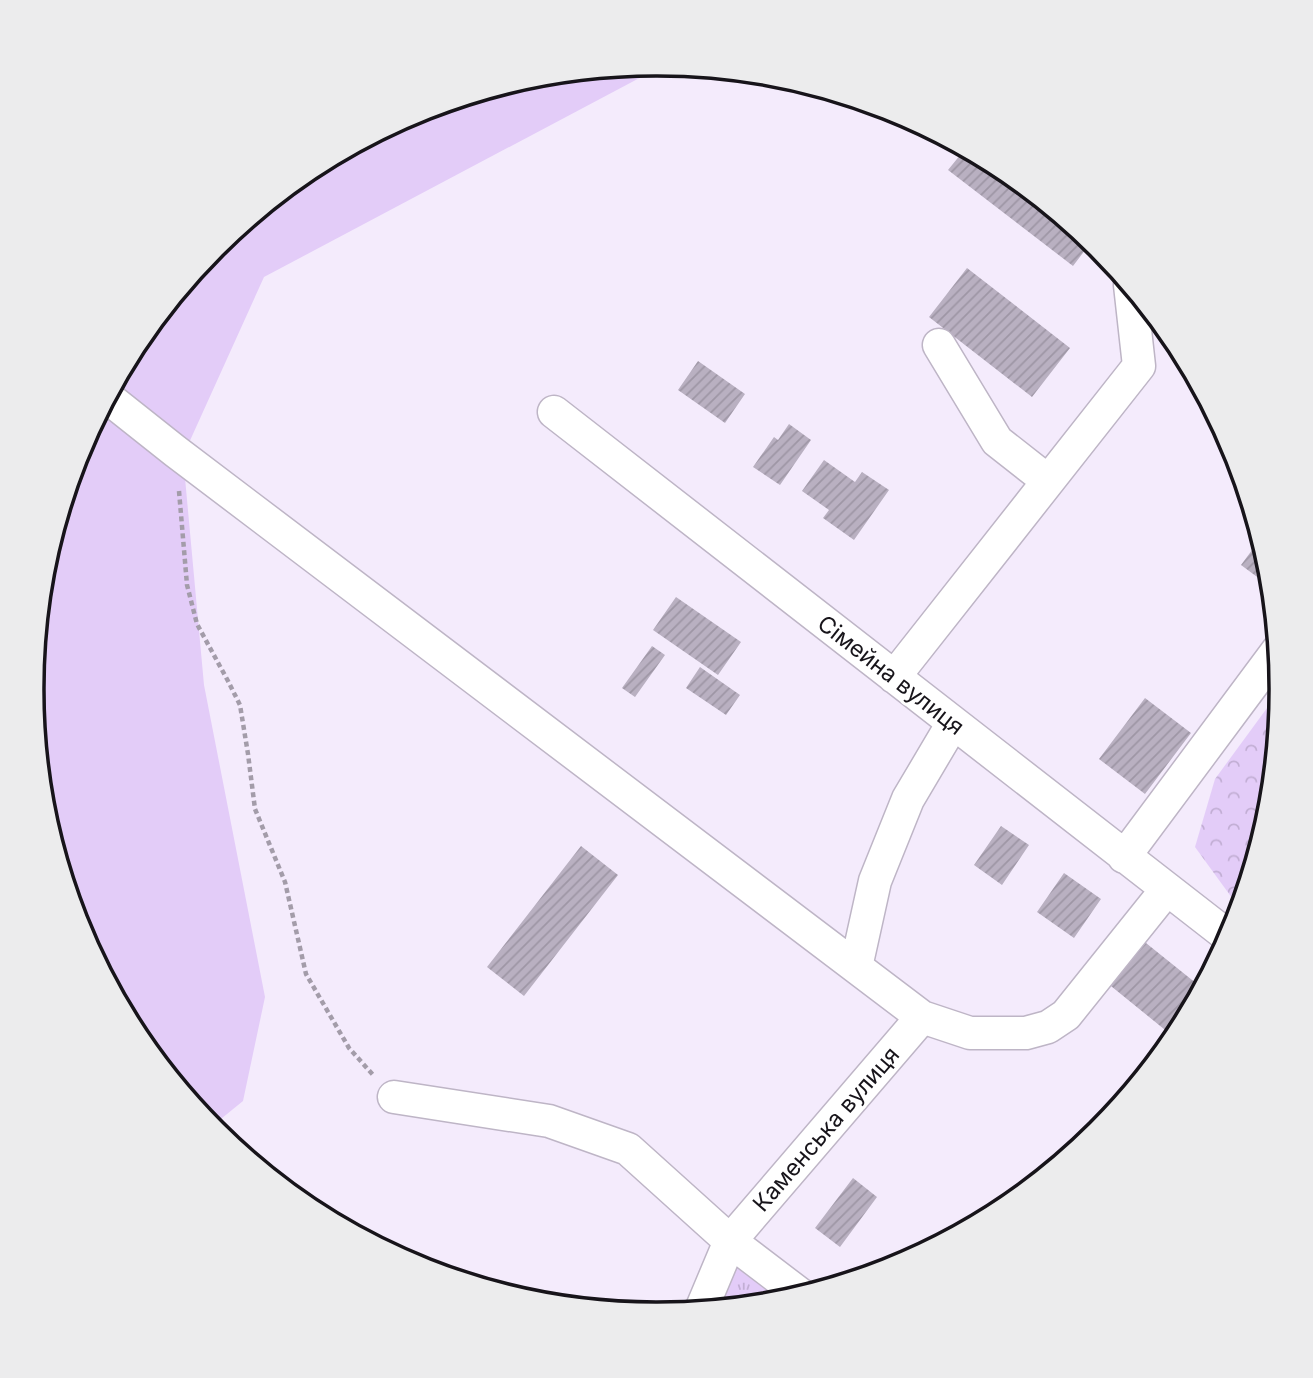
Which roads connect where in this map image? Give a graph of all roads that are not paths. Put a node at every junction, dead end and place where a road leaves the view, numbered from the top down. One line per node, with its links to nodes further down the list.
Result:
1 (1131, 302): 5 (street)
2 (939, 345): 5 (street)
3 (115, 403): 12 (street)
4 (554, 412): 7 (street, Сімейна вулиця)
5 (1048, 481): 7 (street)
6 (1268, 663): 9 (street)
7 (894, 677): 8 (street, Сімейна вулиця)
8 (953, 723): 9 (street, Сімейна вулиця); 12 (street)
9 (1125, 857): 10 (street, Сімейна вулиця)
10 (1167, 889): 11 (street, Сімейна вулиця); 13 (street)
11 (1220, 930)
12 (856, 967): 13 (street)
13 (922, 1017): 15 (street, Каменська вулиця)
14 (394, 1097): 15 (street)
15 (730, 1241): 16 (street); 17 (street, Каменська вулиця)
16 (790, 1287)
17 (705, 1299)

